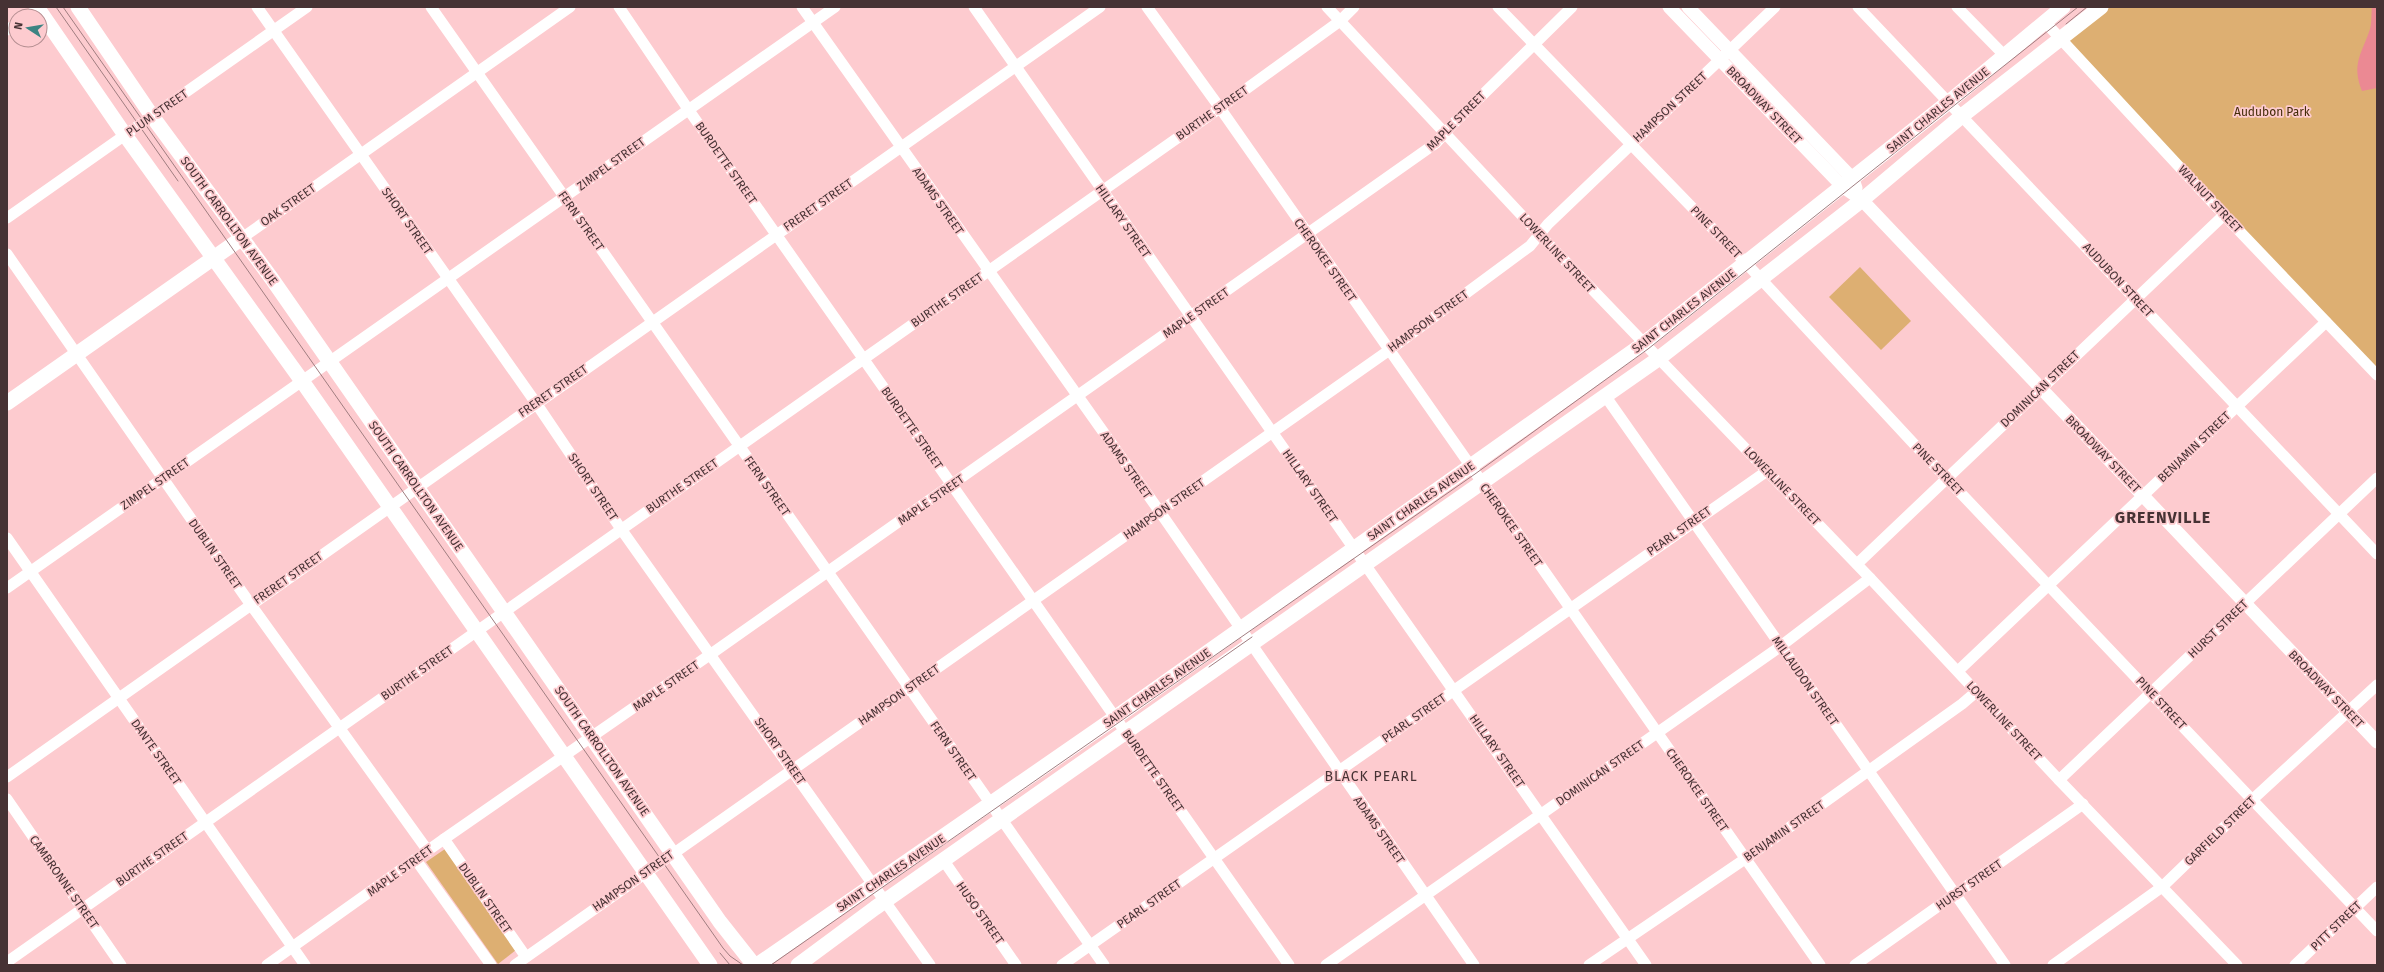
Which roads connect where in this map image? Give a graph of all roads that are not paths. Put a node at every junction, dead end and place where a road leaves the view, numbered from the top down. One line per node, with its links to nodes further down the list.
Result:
1 (78, 7): 39 (main road, SOUTH CARROLLTON AVENUE)
2 (257, 7): 27 (street, SHORT STREET)
3 (307, 7): 27 (street, PLUM STREET)
4 (430, 7): 34 (street, FERN STREET)
5 (570, 7): 34 (street, OAK STREET)
6 (619, 7): 37 (street, BURDETTE STREET)
7 (802, 7): 24 (street, ADAMS STREET)
8 (835, 7): 24 (street, ZIMPEL STREET)
9 (974, 7): 33 (street, HILLARY STREET)
10 (1100, 7): 33 (street, FRERET STREET)
11 (1146, 7): 36 (street, CHEROKEE STREET)
12 (1327, 7): 23 (street, LOWERLINE STREET)
13 (1354, 7): 23 (street, BURTHE STREET)
14 (1498, 7): 29 (street, PINE STREET)
15 (1572, 7): 29 (street, MAPLE STREET)
16 (1669, 7): 32 (street, BROADWAY STREET)
17 (1688, 7): 30 (street, BROADWAY STREET)
18 (1775, 7): 30 (street, HAMPSON STREET)
19 (1858, 7): 35 (street, AUDUBON STREET)
20 (1957, 7): 31 (street)
21 (2063, 7): 25 (main road, SAINT CHARLES AVENUE)
22 (2101, 7): 28 (main road, SAINT CHARLES AVENUE)
23 (1340, 21): 36 (street, BURTHE STREET); 40 (street, LOWERLINE STREET)
24 (813, 22): 37 (street, ZIMPEL STREET); 43 (street, ADAMS STREET)
25 (2045, 22): 28 (street, WALNUT STREET); 31 (main road, SAINT CHARLES AVENUE)
26 (48, 27): 41 (main road)
27 (274, 30): 39 (street, PLUM STREET); 44 (street, SHORT STREET)
28 (2060, 40): 38 (main road, SAINT CHARLES AVENUE); 49 (street, WALNUT STREET)
29 (1533, 45): 40 (street, MAPLE STREET); 42 (street, PINE STREET)
30 (1730, 51): 32 (street, HAMPSON STREET); 45 (street, BROADWAY STREET)
31 (2004, 55): 35 (main road, SAINT CHARLES AVENUE)
32 (1720, 60): 42 (street, HAMPSON STREET); 45 (street, BROADWAY STREET)
33 (1015, 67): 43 (street, FRERET STREET); 46 (street, HILLARY STREET)
34 (477, 73): 44 (street, OAK STREET); 47 (street, FERN STREET)
35 (1950, 101): 38 (street, AUDUBON STREET); 45 (main road, SAINT CHARLES AVENUE)
36 (1220, 108): 46 (street, BURTHE STREET); 52 (street, CHEROKEE STREET)
37 (688, 109): 47 (street, ZIMPEL STREET); 51 (street, BURDETTE STREET)
38 (1963, 115): 48 (main road, SAINT CHARLES AVENUE); 61 (street, AUDUBON STREET)
39 (152, 116): 41 (street, PLUM STREET); 54 (main road, SOUTH CARROLLTON AVENUE)
40 (1446, 133): 52 (street, MAPLE STREET); 53 (street, LOWERLINE STREET)
41 (125, 135): 50 (street, PLUM STREET); 56 (main road)
42 (1631, 144): 53 (street, HAMPSON STREET); 57 (street, PINE STREET)
43 (900, 147): 51 (street, FRERET STREET); 58 (street, ADAMS STREET)
44 (360, 154): 54 (street, OAK STREET); 59 (street, SHORT STREET)
45 (1848, 183): 48 (street, BROADWAY STREET); 57 (main road, SAINT CHARLES AVENUE)
46 (1102, 191): 58 (street, BURTHE STREET); 62 (street, HILLARY STREET)
47 (564, 197): 59 (street, ZIMPEL STREET); 63 (street, FERN STREET)
48 (1862, 200): 60 (main road, SAINT CHARLES AVENUE); 73 (street, BROADWAY STREET)
49 (2224, 215): 61 (street, DOMINICAN STREET); 64 (street, WALNUT STREET)
50 (7, 218)
51 (776, 234): 63 (street, FRERET STREET); 68 (street, BURDETTE STREET)
52 (1308, 235): 62 (street, MAPLE STREET); 66 (street, CHEROKEE STREET)
53 (1540, 235): 65 (street, LOWERLINE STREET); 66 (street, HAMPSON STREET)
54 (242, 238): 56 (main road, OAK STREET); 70 (main road, SOUTH CARROLLTON AVENUE)
55 (7, 254): 67 (street, DUBLIN STREET)
56 (213, 258): 67 (main road, OAK STREET); 72 (main road)
57 (1745, 262): 60 (street, PINE STREET); 65 (main road, SAINT CHARLES AVENUE)
58 (988, 271): 68 (street, BURTHE STREET); 74 (street, ADAMS STREET)
59 (448, 279): 70 (street, ZIMPEL STREET); 77 (street, SHORT STREET)
60 (1760, 279): 69 (main road, SAINT CHARLES AVENUE); 83 (street, PINE STREET)
61 (2135, 299): 73 (street, DOMINICAN STREET); 78 (street, AUDUBON STREET)
62 (1191, 317): 74 (street, MAPLE STREET); 79 (street, HILLARY STREET)
63 (651, 322): 77 (street, FRERET STREET); 80 (street, FERN STREET)
64 (2326, 322): 71 (street, WALNUT STREET); 78 (street, BENJAMIN STREET)
65 (1643, 344): 69 (street, LOWERLINE STREET); 81 (main road, SAINT CHARLES AVENUE)
66 (1388, 351): 79 (street, HAMPSON STREET); 81 (street, CHEROKEE STREET)
67 (76, 354): 76 (main road, OAK STREET); 85 (street, DUBLIN STREET)
68 (864, 359): 80 (street, BURTHE STREET); 87 (street, BURDETTE STREET)
69 (1658, 359): 75 (main road, SAINT CHARLES AVENUE); 82 (street, LOWERLINE STREET)
70 (329, 362): 72 (street, ZIMPEL STREET); 88 (main road, SOUTH CARROLLTON AVENUE)
71 (2377, 375)
72 (302, 381): 85 (street, ZIMPEL STREET); 90 (main road)
73 (2041, 389): 83 (street, DOMINICAN STREET); 89 (street, BROADWAY STREET)
74 (1078, 397): 87 (street, MAPLE STREET); 91 (street, ADAMS STREET)
75 (1606, 397): 86 (main road, SAINT CHARLES AVENUE); 93 (street, MILLAUDON STREET)
76 (7, 403)
77 (536, 403): 88 (street, FRERET STREET); 94 (street, SHORT STREET)
78 (2237, 405): 89 (street, BENJAMIN STREET); 92 (street, AUDUBON STREET)
79 (1272, 433): 91 (street, HAMPSON STREET); 96 (street, HILLARY STREET)
80 (739, 446): 94 (street, BURTHE STREET); 101 (street, FERN STREET)
81 (1470, 467): 86 (street, CHEROKEE STREET); 96 (main road, SAINT CHARLES AVENUE)
82 (1767, 470): 93 (street, PEARL STREET); 98 (street, LOWERLINE STREET)
83 (1947, 478): 98 (street, DOMINICAN STREET); 103 (street, PINE STREET)
84 (2377, 478): 92 (street, HURST STREET)
85 (163, 479): 100 (street, ZIMPEL STREET); 107 (street, DUBLIN STREET)
86 (1482, 484): 99 (main road, SAINT CHARLES AVENUE); 108 (street, CHEROKEE STREET)
87 (952, 485): 101 (street, MAPLE STREET); 105 (street, BURDETTE STREET)
88 (417, 487): 90 (street, FRERET STREET); 109 (main road, SOUTH CARROLLTON AVENUE)
89 (2143, 496): 103 (street, BENJAMIN STREET); 106 (street, BROADWAY STREET)
90 (390, 506): 107 (street, FRERET STREET); 111 (main road)
91 (1160, 512): 105 (street, HAMPSON STREET); 110 (street, ADAMS STREET)
92 (2339, 513): 97 (street, AUDUBON STREET); 106 (street, HURST STREET)
93 (1694, 521): 108 (street, PEARL STREET); 113 (street, MILLAUDON STREET)
94 (621, 529): 109 (street, BURTHE STREET); 114 (street, SHORT STREET)
95 (7, 538): 100 (street, DANTE STREET)
96 (1353, 548): 99 (street, HILLARY STREET); 110 (main road, SAINT CHARLES AVENUE)
97 (2377, 554)
98 (1857, 564): 102 (street, LOWERLINE STREET)
99 (1365, 566): 112 (main road, SAINT CHARLES AVENUE); 118 (street, HILLARY STREET)
100 (30, 572): 104 (street, ZIMPEL STREET); 121 (street, DANTE STREET)
101 (828, 573): 114 (street, MAPLE STREET); 117 (street, FERN STREET)
102 (1870, 578): 113 (street, DOMINICAN STREET); 115 (street, LOWERLINE STREET)
103 (2049, 585): 115 (street, BENJAMIN STREET); 120 (street, PINE STREET)
104 (7, 588)
105 (1033, 600): 117 (street, HAMPSON STREET); 123 (street, BURDETTE STREET)
106 (2244, 604): 120 (street, HURST STREET); 122 (street, BROADWAY STREET)
107 (251, 605): 121 (street, FRERET STREET); 124 (street, DUBLIN STREET)
108 (1569, 609): 118 (street, PEARL STREET); 126 (street, CHEROKEE STREET)
109 (504, 612): 111 (street, BURTHE STREET); 127 (main road, SOUTH CARROLLTON AVENUE)
110 (1239, 629): 112 (street, ADAMS STREET); 123 (main road, SAINT CHARLES AVENUE)
111 (478, 631): 124 (street, BURTHE STREET); 129 (main road)
112 (1250, 645): 125 (main road, SAINT CHARLES AVENUE); 132 (street, ADAMS STREET)
113 (1781, 646): 126 (street, DOMINICAN STREET); 131 (street, MILLAUDON STREET)
114 (711, 654): 127 (street, MAPLE STREET); 130 (street, SHORT STREET)
115 (1958, 671): 119 (street, LOWERLINE STREET)
116 (2377, 685): 122 (street, GARFIELD STREET)
117 (909, 688): 130 (street, HAMPSON STREET); 137 (street, FERN STREET)
118 (1455, 690): 132 (street, PEARL STREET); 139 (street, HILLARY STREET)
119 (1976, 692): 131 (street, BENJAMIN STREET); 134 (street, LOWERLINE STREET)
120 (2151, 693): 134 (street, HURST STREET); 136 (street, PINE STREET)
121 (118, 698): 133 (street, FRERET STREET); 140 (street, DANTE STREET)
122 (2348, 712): 128 (street, BROADWAY STREET); 136 (street, GARFIELD STREET)
123 (1116, 717): 125 (street, BURDETTE STREET); 137 (main road, SAINT CHARLES AVENUE)
124 (338, 728): 140 (street, BURTHE STREET); 144 (street, DUBLIN STREET)
125 (1126, 733): 141 (main road, SAINT CHARLES AVENUE); 145 (street, BURDETTE STREET)
126 (1657, 733): 139 (street, DOMINICAN STREET); 146 (street, CHEROKEE STREET)
127 (592, 737): 129 (street, MAPLE STREET); 143 (main road, SOUTH CARROLLTON AVENUE)
128 (2377, 742)
129 (565, 756): 142 (street, MAPLE STREET); 148 (main road)
130 (793, 769): 143 (street, HAMPSON STREET); 149 (street, SHORT STREET)
131 (1868, 771): 146 (street, BENJAMIN STREET); 152 (street, MILLAUDON STREET)
132 (1338, 772): 145 (street, PEARL STREET); 153 (street, ADAMS STREET)
133 (7, 777)
134 (2059, 780): 138 (street, LOWERLINE STREET)
135 (7, 799): 155 (street, CAMBRONNE STREET)
136 (2252, 800): 150 (street, GARFIELD STREET); 156 (street, PINE STREET)
137 (991, 804): 141 (street, FERN STREET); 149 (main road, SAINT CHARLES AVENUE)
138 (2083, 804): 150 (street, LOWERLINE STREET); 152 (street, HURST STREET)
139 (1541, 814): 153 (street, DOMINICAN STREET); 158 (street, HILLARY STREET)
140 (205, 821): 155 (street, BURTHE STREET); 160 (street, DANTE STREET)
141 (1002, 821): 147 (main road, SAINT CHARLES AVENUE); 159 (street, FERN STREET)
142 (444, 838): 144 (street, MAPLE STREET); 162 (street, DUBLIN STREET)
143 (673, 852): 148 (street, HAMPSON STREET); 168 (main road, SOUTH CARROLLTON AVENUE)
144 (423, 855): 160 (street, MAPLE STREET); 166 (street, DUBLIN STREET)
145 (1214, 858): 159 (street, PEARL STREET); 174 (street, BURDETTE STREET)
146 (1745, 859): 158 (street, BENJAMIN STREET); 179 (street, CHEROKEE STREET)
147 (944, 861): 154 (main road, SAINT CHARLES AVENUE); 171 (street, HUSO STREET)
148 (646, 871): 162 (street, HAMPSON STREET); 167 (main road)
149 (873, 884): 154 (street, SHORT STREET); 168 (main road, SAINT CHARLES AVENUE)
150 (2162, 887): 182 (street, GARFIELD STREET); 183 (street, LOWERLINE STREET)
151 (2377, 887): 156 (street, PITT STREET)
152 (1955, 894): 180 (street, HURST STREET); 181 (street, MILLAUDON STREET)
153 (1425, 896): 175 (street, DOMINICAN STREET); 176 (street, ADAMS STREET)
154 (885, 902): 169 (main road, SAINT CHARLES AVENUE); 170 (street, SHORT STREET)
155 (82, 907): 161 (street, BURTHE STREET); 163 (street, CAMBRONNE STREET)
156 (2355, 907): 157 (street, PINE STREET); 184 (street, PITT STREET)
157 (2377, 931)
158 (1628, 939): 177 (street, BENJAMIN STREET); 178 (street, HILLARY STREET)
159 (1090, 945): 172 (street, PEARL STREET); 173 (street, FERN STREET)
160 (294, 947): 164 (street, MAPLE STREET); 165 (street, DANTE STREET)
161 (7, 962)
162 (519, 963)
163 (121, 965)
164 (267, 965)
165 (305, 965)
166 (491, 965)
167 (710, 965)
168 (756, 965)
169 (798, 965)
170 (930, 965)
171 (1016, 965)
172 (1062, 965)
173 (1104, 965)
174 (1290, 965)
175 (1326, 965)
176 (1474, 965)
177 (1589, 965)
178 (1646, 965)
179 (1820, 965)
180 (1855, 965)
181 (2005, 965)
182 (2053, 965)
183 (2237, 965)
184 (2295, 965)

